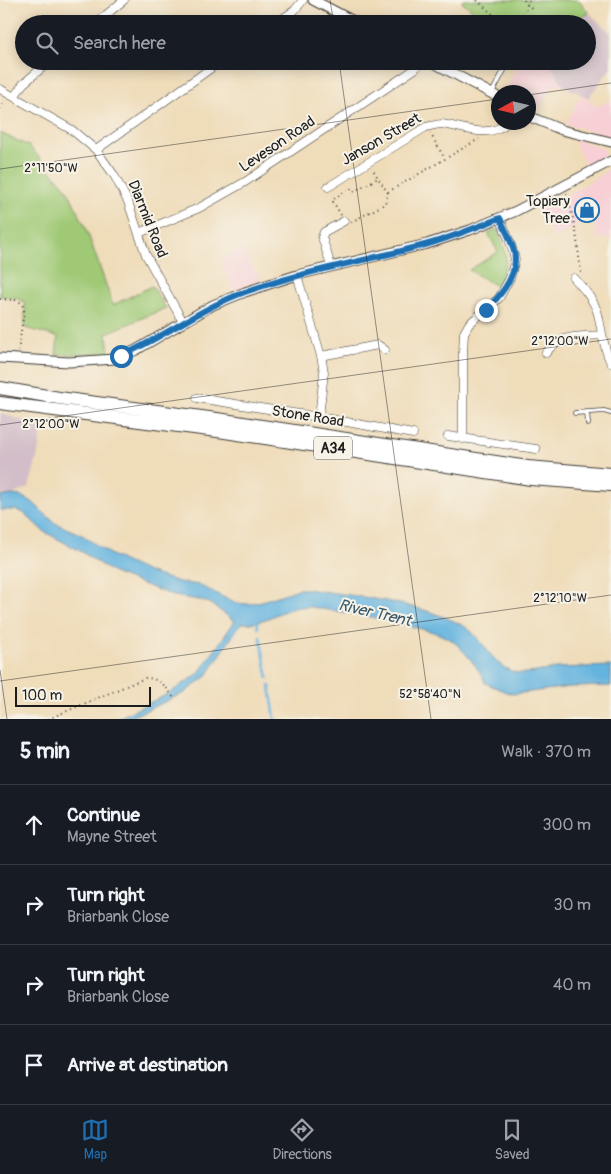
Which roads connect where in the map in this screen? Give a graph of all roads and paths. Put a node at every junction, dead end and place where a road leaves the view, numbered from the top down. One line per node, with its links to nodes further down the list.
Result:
1 (124, 0): 9 (street)
2 (303, 0): 10 (street)
3 (313, 0): 11 (street)
4 (477, 0): 12 (path)
5 (524, 0): 7 (path)
6 (529, 0): 7 (path)
7 (527, 6): 8 (path); 13 (path)
8 (533, 9)
9 (106, 15)
10 (288, 15)
11 (341, 15)
12 (493, 15)
13 (524, 15)
14 (39, 70): 22 (street)
15 (208, 70): 27 (street)
16 (413, 70): 37 (street, Leveson Road)
17 (447, 70): 21 (street)
18 (505, 70): 19 (lane)
19 (499, 85)
20 (0, 89): 22 (street, Diarmid Road)
21 (491, 93)
22 (14, 97): 27 (street, Diarmid Road)
23 (536, 119): 26 (street)
24 (426, 127): 25 (street, Janson Street); 28 (path); 30 (street, Janson Street)
25 (494, 130): 28 (path)
26 (611, 142)
27 (96, 150): 37 (street, Diarmid Road)
28 (445, 159): 34 (path)
29 (611, 161): 32 (street)
30 (369, 162): 31 (path); 33 (street, Janson Street)
31 (378, 178): 34 (path); 36 (path)
32 (564, 185): 35 (street); 40 (path)
33 (328, 187)
34 (388, 192): 36 (path)
35 (500, 218): 38 (street); 60 (street)
36 (344, 221): 38 (street)
37 (139, 233): 42 (street, Diarmid Road)
38 (331, 266): 39 (street)
39 (297, 275): 42 (street); 46 (street)
40 (574, 278): 43 (street)
41 (0, 299): 48 (path)
42 (183, 322): 48 (street)
43 (602, 335): 45 (street); 49 (street)
44 (385, 350): 46 (street)
45 (546, 353)
46 (321, 356): 56 (street)
47 (0, 358): 48 (street)
48 (18, 359)
49 (611, 363)
50 (0, 388): 62 (highway, Stone Road / A34)
51 (201, 397): 56 (street)
52 (0, 403): 63 (highway, Stone Road / A34)
53 (587, 412): 54 (lane); 55 (lane); 57 (lane)
54 (575, 413)
55 (611, 413)
56 (320, 417): 58 (street)
57 (588, 424)
58 (411, 431)
59 (448, 436): 60 (street)
60 (463, 438): 61 (street)
61 (536, 449)
62 (611, 474)
63 (611, 485)
64 (175, 700): 65 (path)
65 (48, 719)

